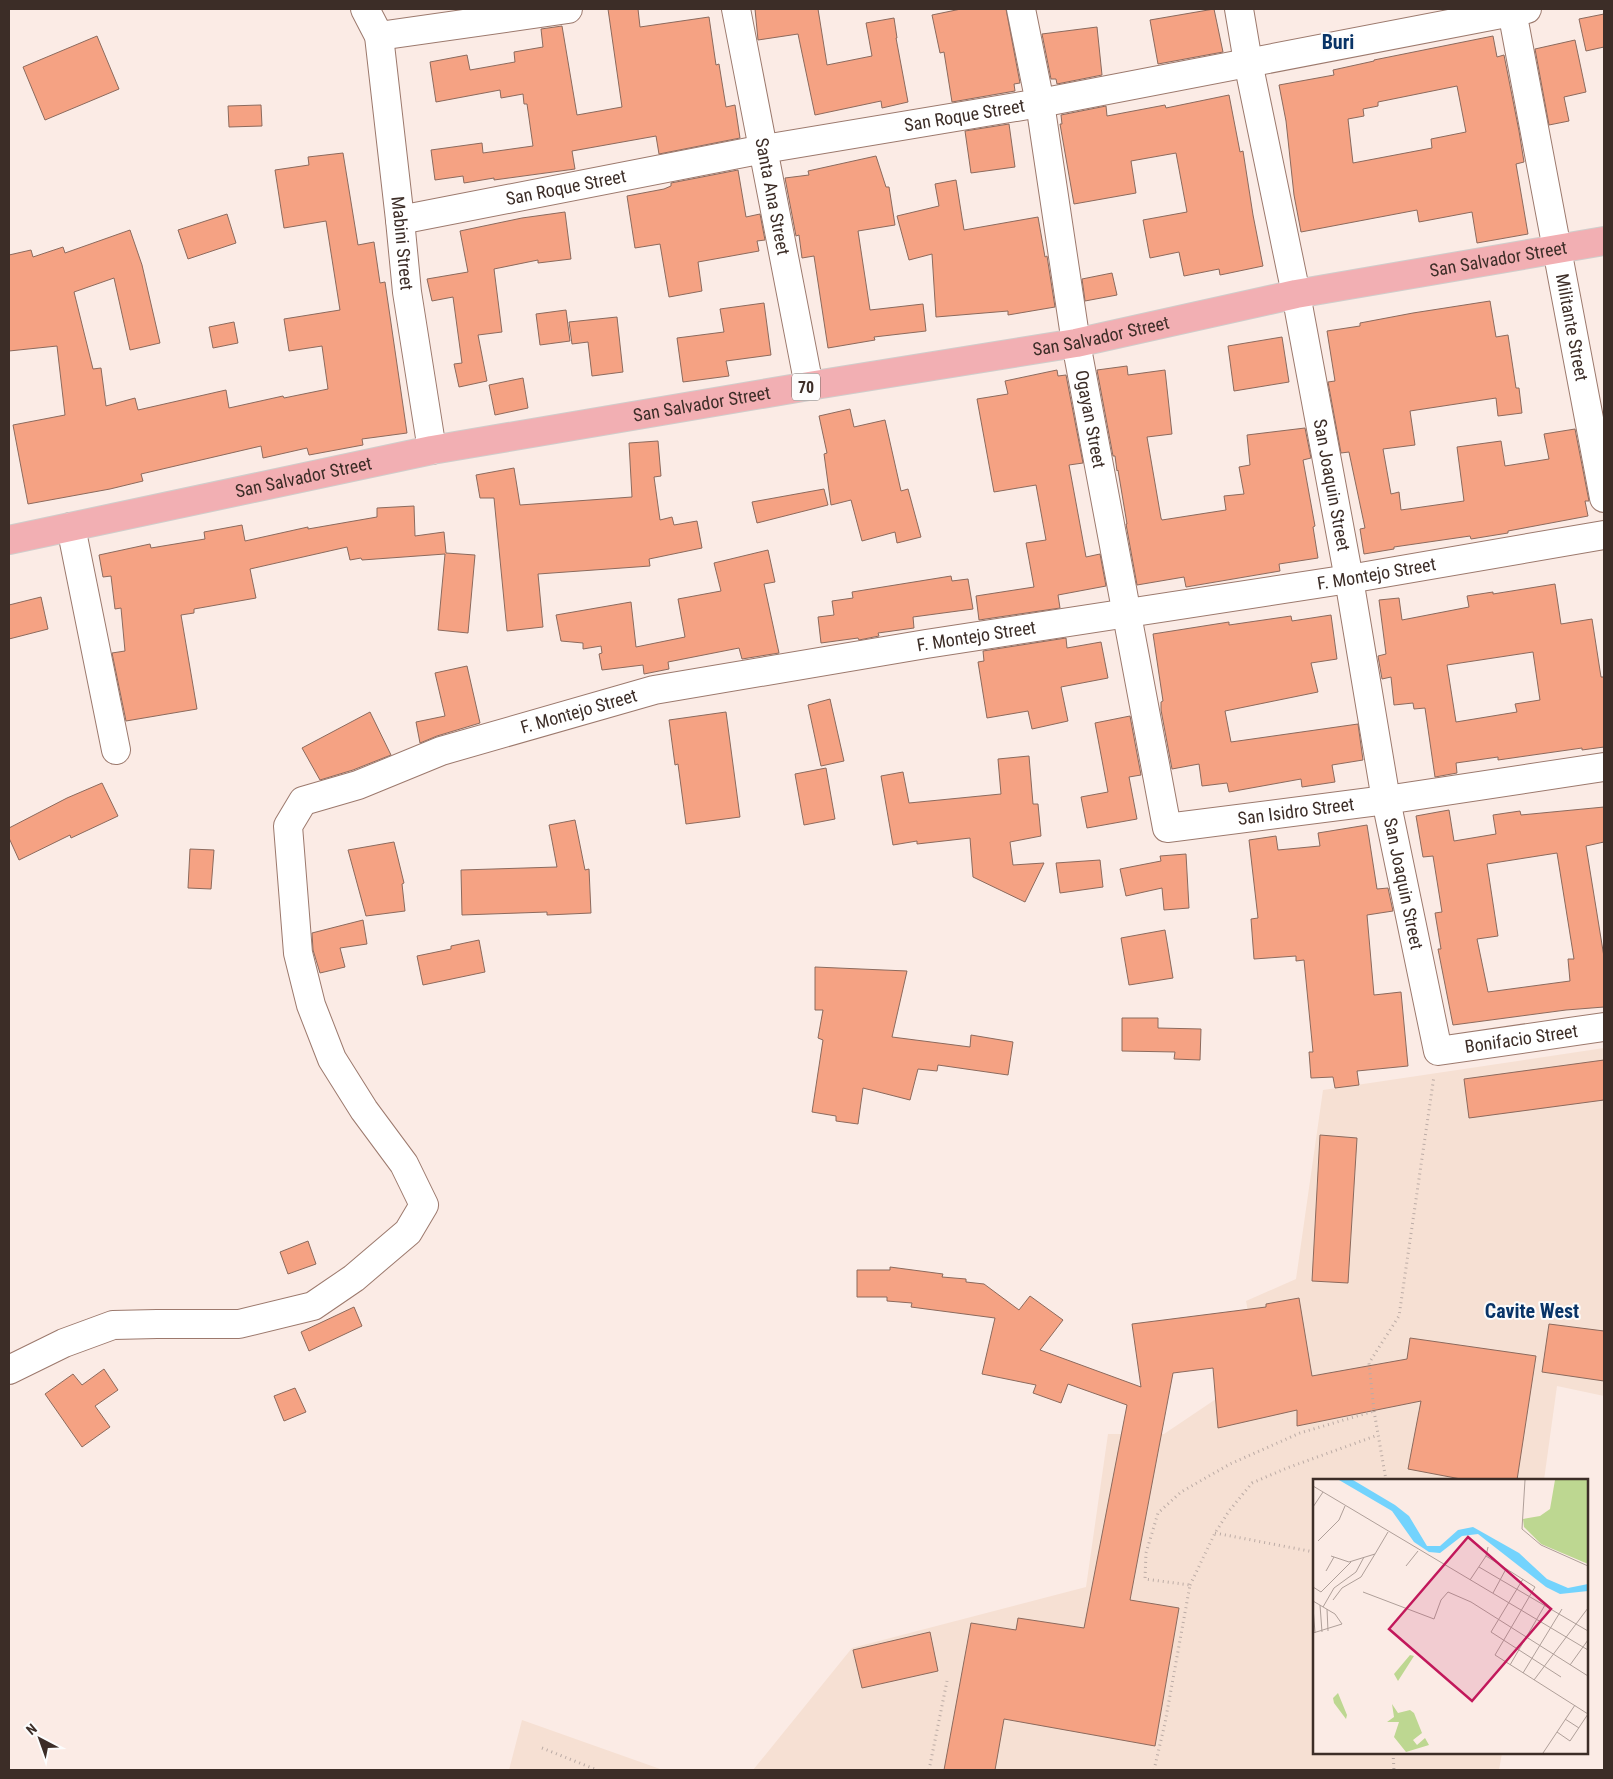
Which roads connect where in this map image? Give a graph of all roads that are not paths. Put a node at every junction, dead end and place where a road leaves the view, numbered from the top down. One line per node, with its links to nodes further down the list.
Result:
1 (365, 9): 7 (street)
2 (568, 9): 7 (street)
3 (736, 9): 10 (street, Santa Ana Street)
4 (1021, 9): 9 (street, Ogayan Street)
5 (1239, 9): 8 (street, San Joaquin Street)
6 (1519, 10): 8 (street, San Roque Street); 13 (street, Militante Street)
7 (379, 36): 11 (street, Mabini Street)
8 (1248, 62): 9 (street, San Roque Street); 14 (street, San Joaquin Street)
9 (1040, 103): 10 (street, San Roque Street); 15 (street, Ogayan Street)
10 (764, 149): 11 (street, San Roque Street); 16 (street, Santa Ana Street)
11 (400, 220): 17 (street, Mabini Street)
12 (1604, 241): 13 (highway, San Salvador Street / 70)
13 (1556, 250): 14 (highway, San Salvador Street / 70); 18 (street, Militante Street)
14 (1296, 294): 15 (highway, San Salvador Street / 70); 22 (street, San Joaquin Street)
15 (1076, 343): 16 (highway, San Salvador Street / 70); 23 (street, Ogayan Street)
16 (809, 386): 17 (highway, San Salvador Street / 70)
17 (432, 450): 19 (highway, San Salvador Street / 70)
18 (1604, 498)
19 (70, 527): 21 (highway, San Salvador Street / 70); 24 (street)
20 (1604, 535): 22 (street, F. Montejo Street)
21 (9, 540)
22 (1349, 579): 23 (street, F. Montejo Street); 26 (street, San Joaquin Street)
23 (1128, 613): 27 (street, Ogayan Street); 30 (street, F. Montejo Street)
24 (116, 750)
25 (1604, 767): 26 (street, San Isidro Street)
26 (1386, 800): 27 (street, San Isidro Street); 29 (street, San Joaquin Street)
27 (1167, 828)
28 (1604, 1027): 29 (street, Bonifacio Street)
29 (1438, 1051)
30 (9, 1370)

